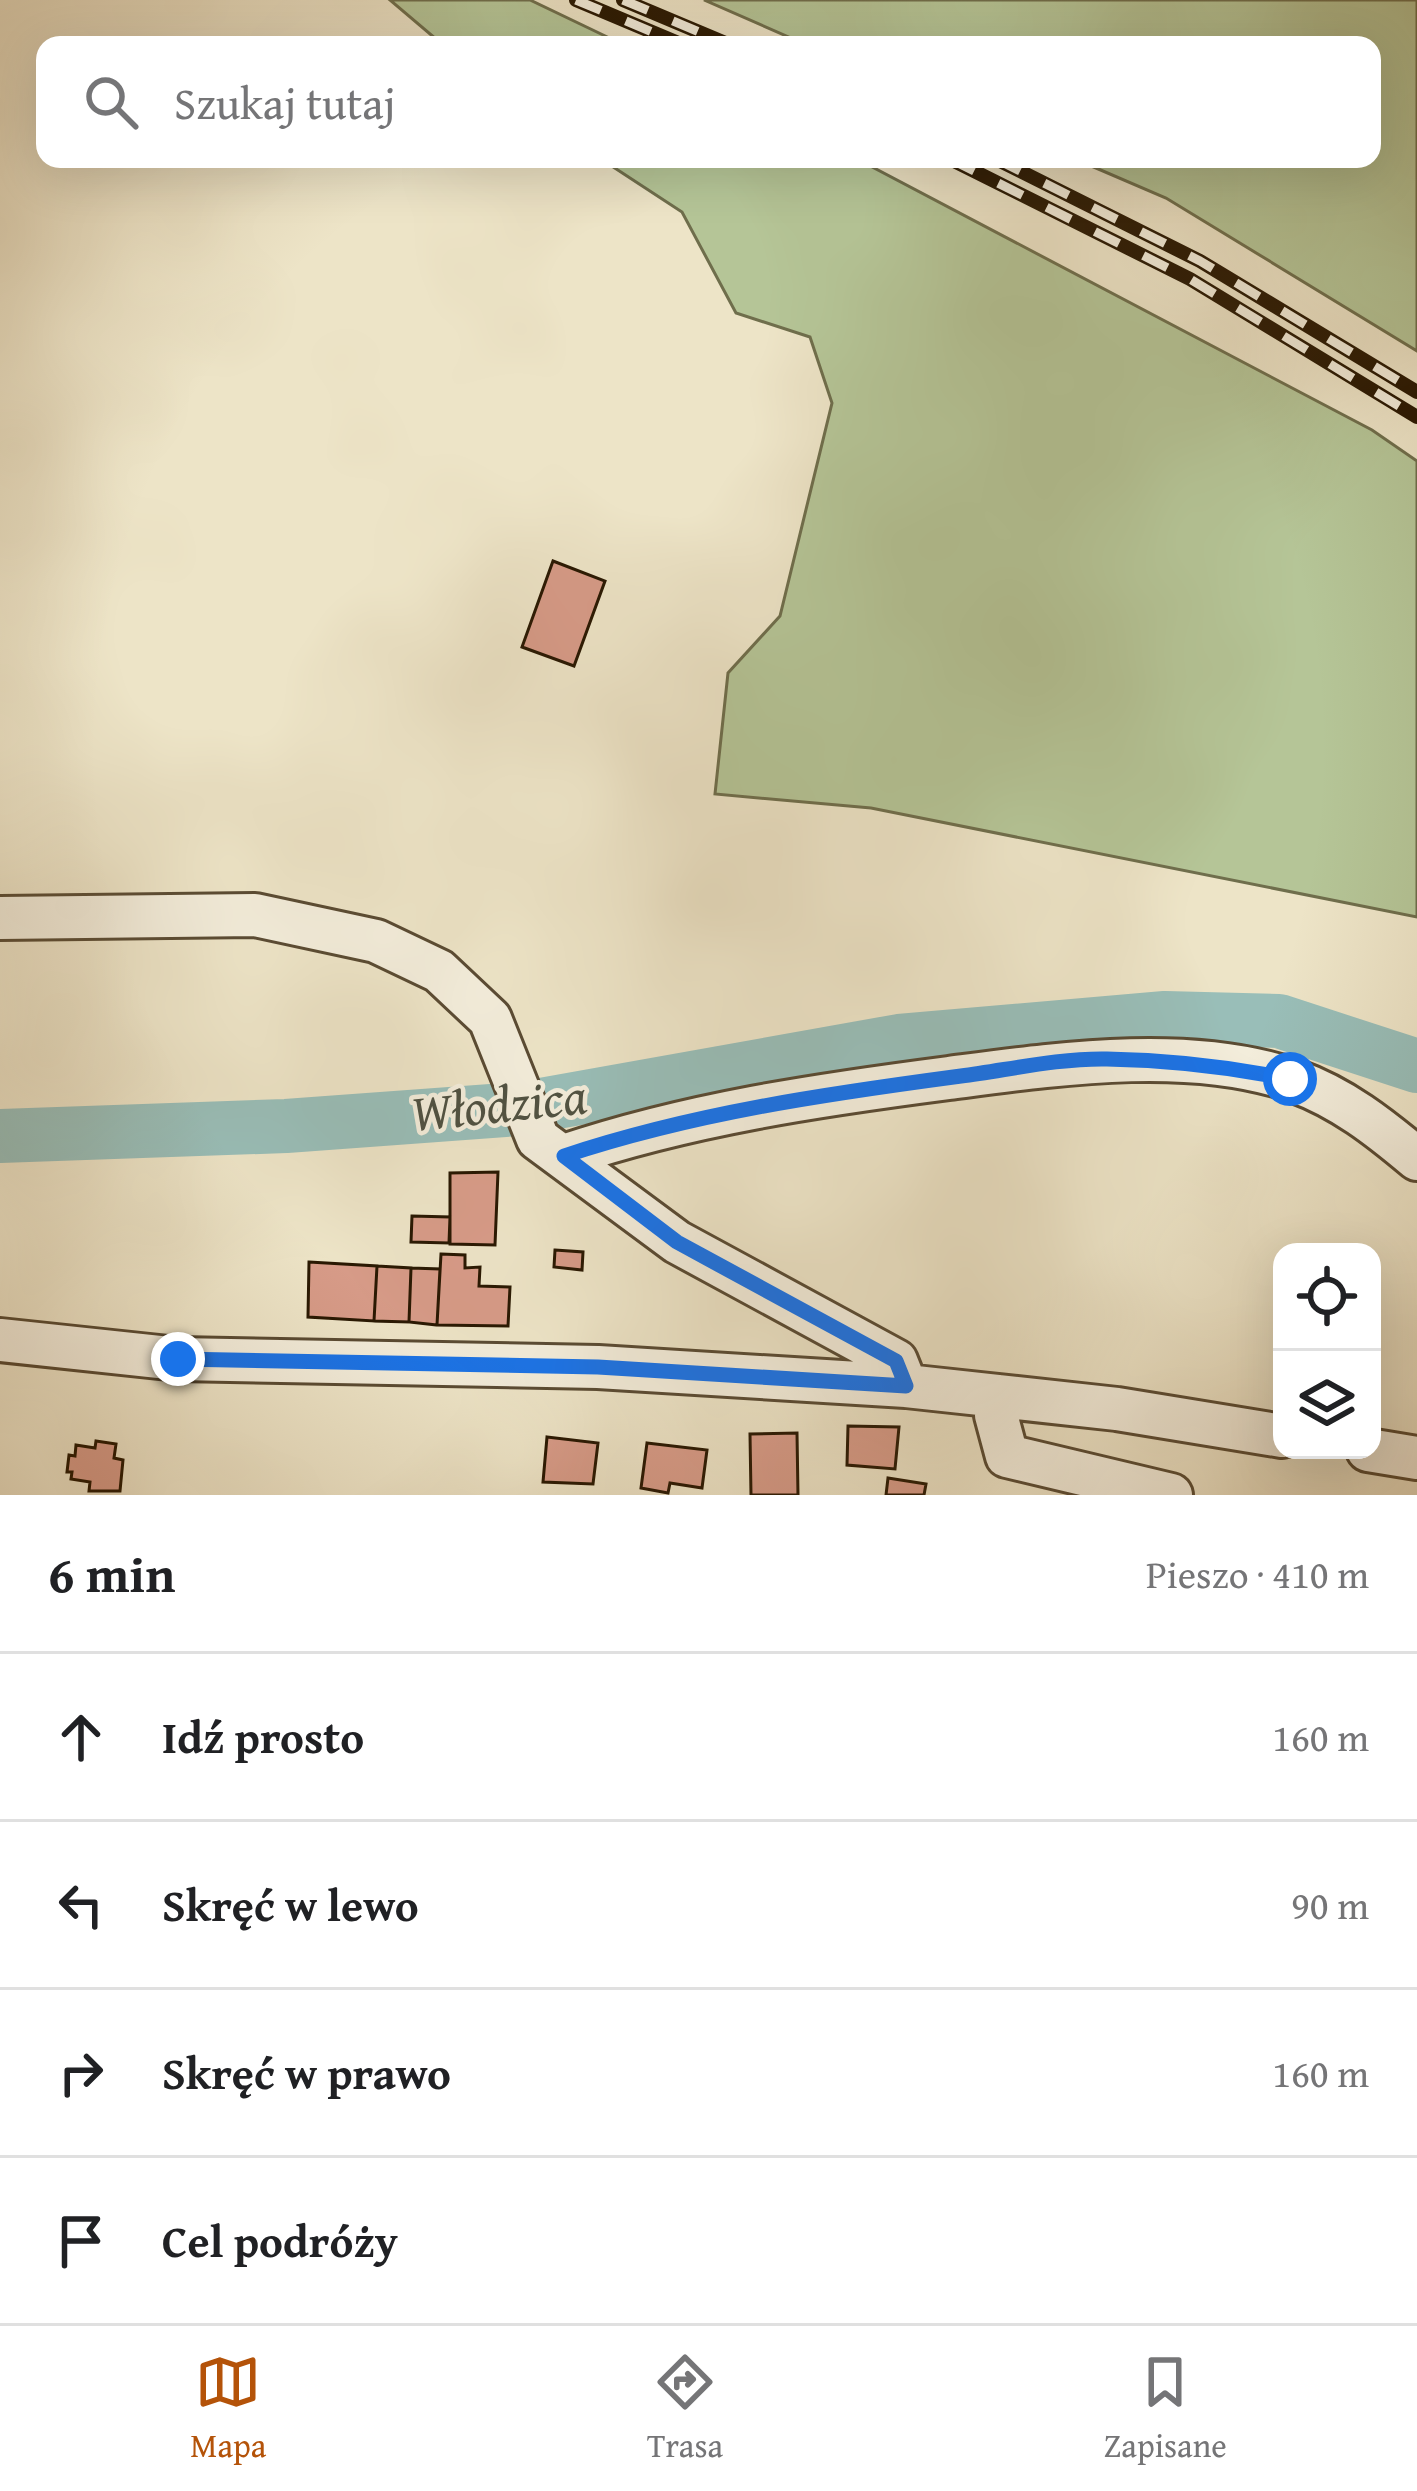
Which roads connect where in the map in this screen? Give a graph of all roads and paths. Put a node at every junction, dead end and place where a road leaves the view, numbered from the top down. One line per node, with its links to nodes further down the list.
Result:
1 (0, 918): 2 (street)
2 (551, 1148): 3 (street); 5 (street)
3 (1417, 1159)
4 (0, 1340): 5 (street)
5 (906, 1386): 6 (street)
6 (998, 1396): 7 (street); 10 (street)
7 (1273, 1435)
8 (1381, 1452): 9 (street)
9 (1417, 1458)
10 (1154, 1493)

